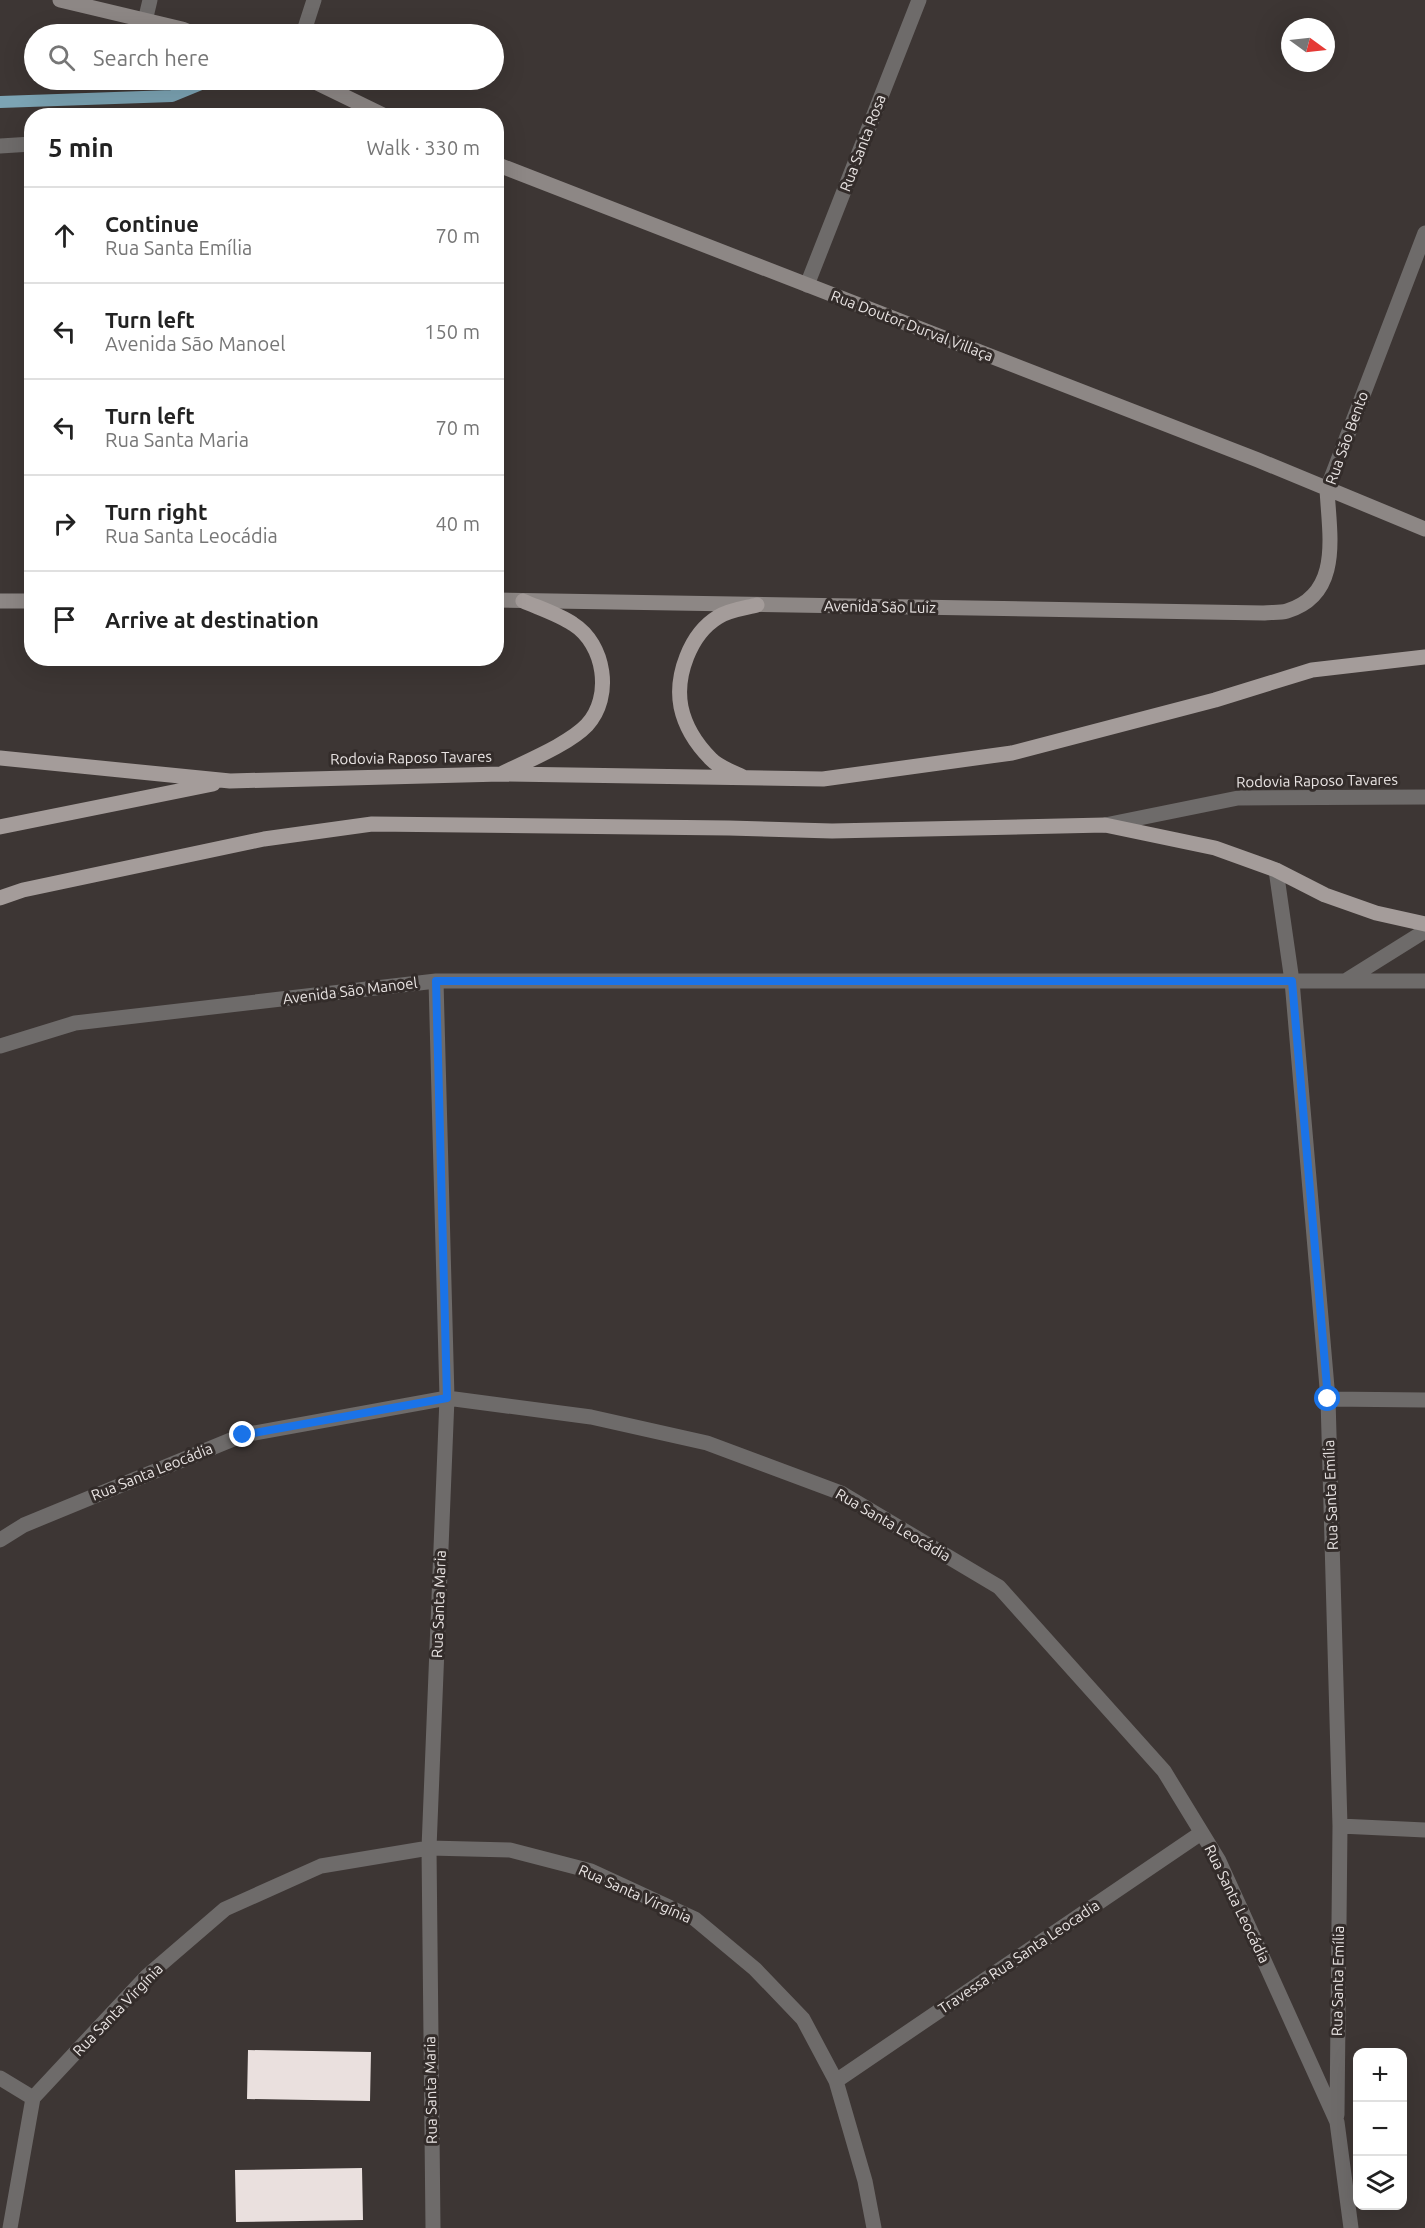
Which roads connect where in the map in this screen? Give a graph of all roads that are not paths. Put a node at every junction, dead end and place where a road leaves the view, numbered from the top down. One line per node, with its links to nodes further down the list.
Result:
1 (60, 0): 5 (main road)
2 (150, 0): 5 (street)
3 (314, 0): 7 (street)
4 (919, 0): 14 (street, Rua Santa Rosa)
5 (145, 21): 6 (main road)
6 (159, 24)
7 (306, 24)
8 (330, 90): 9 (main road)
9 (365, 108)
10 (24, 144): 11 (street)
11 (0, 146)
12 (504, 168): 14 (main road, Rua Doutor Durval Villaça)
13 (1425, 233): 15 (street, Rua São Bento)
14 (807, 285): 15 (main road, Rua Doutor Durval Villaça)
15 (1327, 489): 16 (main road, Rua Doutor Durval Villaça); 22 (main road, Rua São Bento)
16 (1425, 529)
17 (504, 600): 20 (main road, Avenida São Luiz)
18 (0, 601): 19 (main road)
19 (24, 601)
20 (523, 601): 21 (main road, Avenida São Luiz); 25 (main road)
21 (757, 605): 22 (main road, Avenida São Luiz); 26 (main road)
22 (1264, 613)
23 (1425, 657): 26 (main road, Rodovia Raposo Tavares)
24 (0, 758): 27 (main road, Rodovia Raposo Tavares)
25 (501, 774): 26 (main road, Rodovia Raposo Tavares); 27 (main road, Rodovia Raposo Tavares)
26 (746, 778)
27 (230, 781): 30 (main road)
28 (1425, 797): 29 (street, Rodovia Raposo Tavares)
29 (1105, 825): 31 (main road); 32 (main road)
30 (0, 827)
31 (1276, 870): 33 (main road); 36 (street, Rua Santa Emília)
32 (0, 898)
33 (1425, 924)
34 (1425, 931): 37 (street)
35 (436, 981): 36 (street, Avenida São Manoel); 39 (street, Avenida São Manoel); 40 (street, Rua Santa Maria)
36 (1292, 981): 37 (street, Avenida São Manoel); 41 (street, Rua Santa Emília)
37 (1345, 981): 38 (street, Avenida São Manoel)
38 (1425, 981)
39 (0, 1046)
40 (447, 1398): 43 (street, Rua Santa Leocádia); 46 (street, Rua Santa Leocádia); 47 (street, Rua Santa Maria)
41 (1328, 1399): 42 (street); 44 (street, Rua Santa Emília)
42 (1425, 1400)
43 (0, 1540)
44 (1340, 1826): 45 (street); 51 (street, Rua Santa Emília)
45 (1425, 1830)
46 (1202, 1833): 49 (street, Travessa Rua Santa Leocadia); 51 (street, Rua Santa Leocádia)
47 (429, 1848): 49 (street, Rua Santa Virgínia); 50 (street, Rua Santa Virgínia); 53 (street, Rua Santa Maria)
48 (0, 2078): 50 (street)
49 (836, 2081): 54 (street, Rua Santa Virgínia)
50 (33, 2098): 52 (street)
51 (1336, 2122): 55 (street, Rua Santa Leocádia)
52 (10, 2228)
53 (433, 2228)
54 (874, 2228)
55 (1351, 2228)

